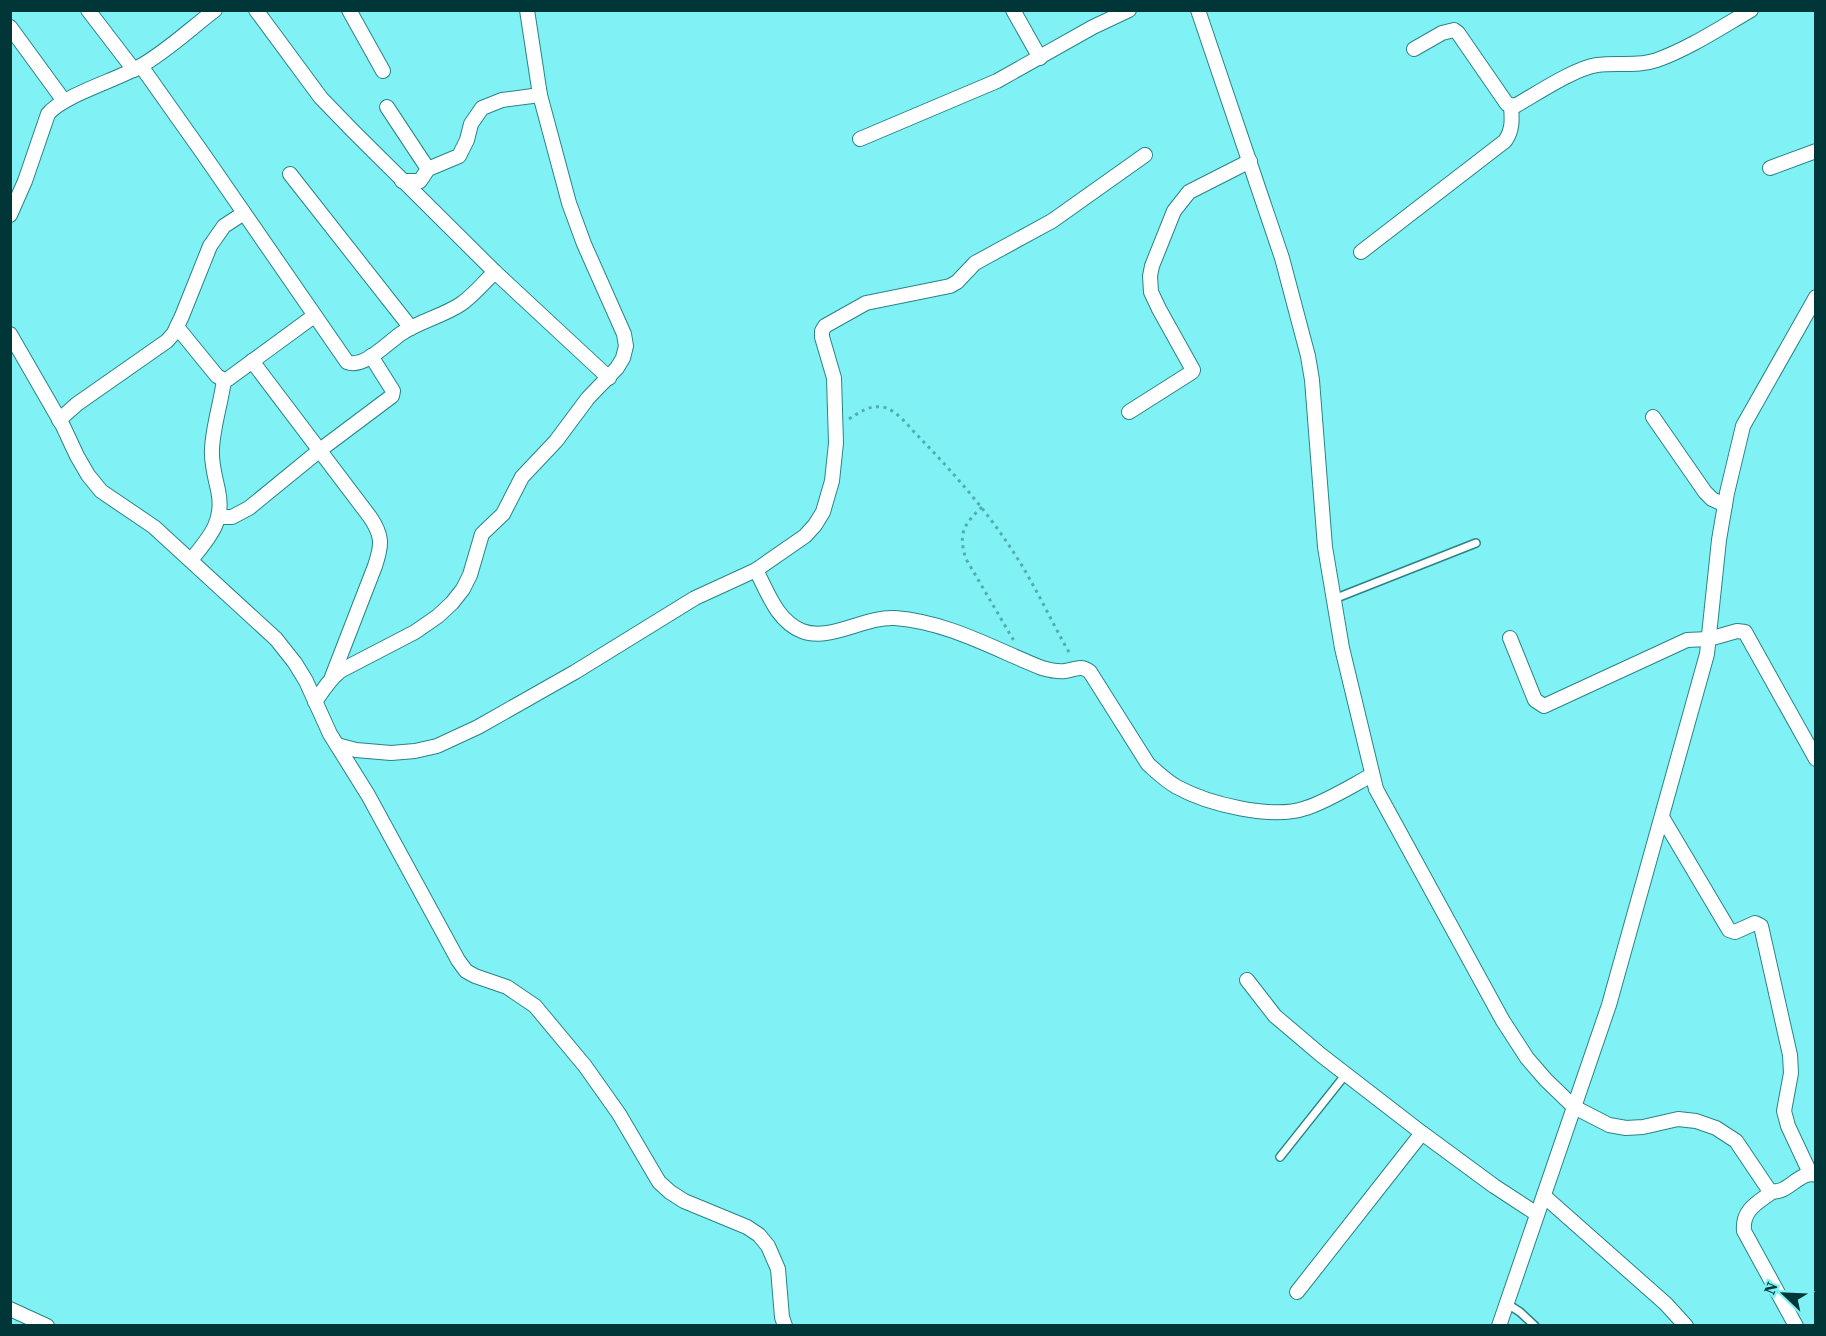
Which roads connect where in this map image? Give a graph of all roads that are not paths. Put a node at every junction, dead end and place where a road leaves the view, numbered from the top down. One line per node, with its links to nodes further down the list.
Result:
1 (88, 10): 13 (street)
2 (215, 10): 13 (street)
3 (256, 10): 26 (street)
4 (349, 10): 14 (street)
5 (527, 10): 15 (street)
6 (1013, 10): 12 (street)
7 (1129, 10): 12 (street)
8 (1198, 10): 22 (street)
9 (1751, 10): 17 (street)
10 (10, 27): 16 (street)
11 (1414, 49): 17 (street)
12 (1040, 58): 19 (street)
13 (137, 68): 16 (street); 27 (street)
14 (383, 71)
15 (540, 95): 23 (street); 38 (street)
16 (64, 101): 28 (street)
17 (1511, 106): 29 (street)
18 (387, 107): 23 (street)
19 (860, 139)
20 (1815, 151): 24 (street)
21 (1145, 155): 48 (street)
22 (1250, 161): 40 (street); 49 (street)
23 (428, 168): 26 (street)
24 (1770, 168)
25 (290, 174): 34 (street)
26 (402, 181): 30 (street)
27 (244, 213): 32 (street); 33 (street)
28 (10, 215)
29 (1361, 252)
30 (495, 272): 34 (street); 38 (street)
31 (1815, 297): 44 (street)
32 (314, 316): 36 (street); 37 (street)
33 (177, 327): 39 (street); 42 (street)
34 (411, 328): 36 (street)
35 (10, 334): 42 (street)
36 (371, 356): 43 (street)
37 (252, 362): 39 (street); 43 (street)
38 (609, 378): 52 (street)
39 (224, 380): 45 (street)
40 (1130, 412)
41 (1653, 417): 44 (street)
42 (59, 420): 47 (street)
43 (320, 450): 45 (street); 52 (street)
44 (1725, 506): 51 (street)
45 (219, 517): 47 (street)
46 (1476, 543): 49 (lane)
47 (191, 560): 53 (street)
48 (756, 570): 54 (street); 56 (street)
49 (1334, 599): 56 (street)
50 (1510, 638): 51 (street)
51 (1709, 639): 55 (street); 57 (street)
52 (332, 677): 53 (street)
53 (315, 702): 54 (street)
54 (337, 745): 71 (street)
55 (1815, 759)
56 (1372, 775): 60 (street)
57 (1662, 817): 60 (street); 63 (street)
58 (1247, 980): 59 (street)
59 (1346, 1074): 61 (street); 62 (lane)
60 (1574, 1107): 64 (street); 65 (street)
61 (1422, 1133): 66 (street); 67 (street)
62 (1280, 1157)
63 (1813, 1174): 64 (street)
64 (1772, 1192): 75 (street)
65 (1544, 1196): 66 (street); 74 (street)
66 (1537, 1214): 68 (street)
67 (1297, 1292)
68 (1506, 1303): 72 (street); 73 (lane)
69 (10, 1309): 70 (street)
70 (47, 1326)
71 (785, 1326)
72 (1499, 1326)
73 (1535, 1326)
74 (1686, 1326)
75 (1796, 1326)

